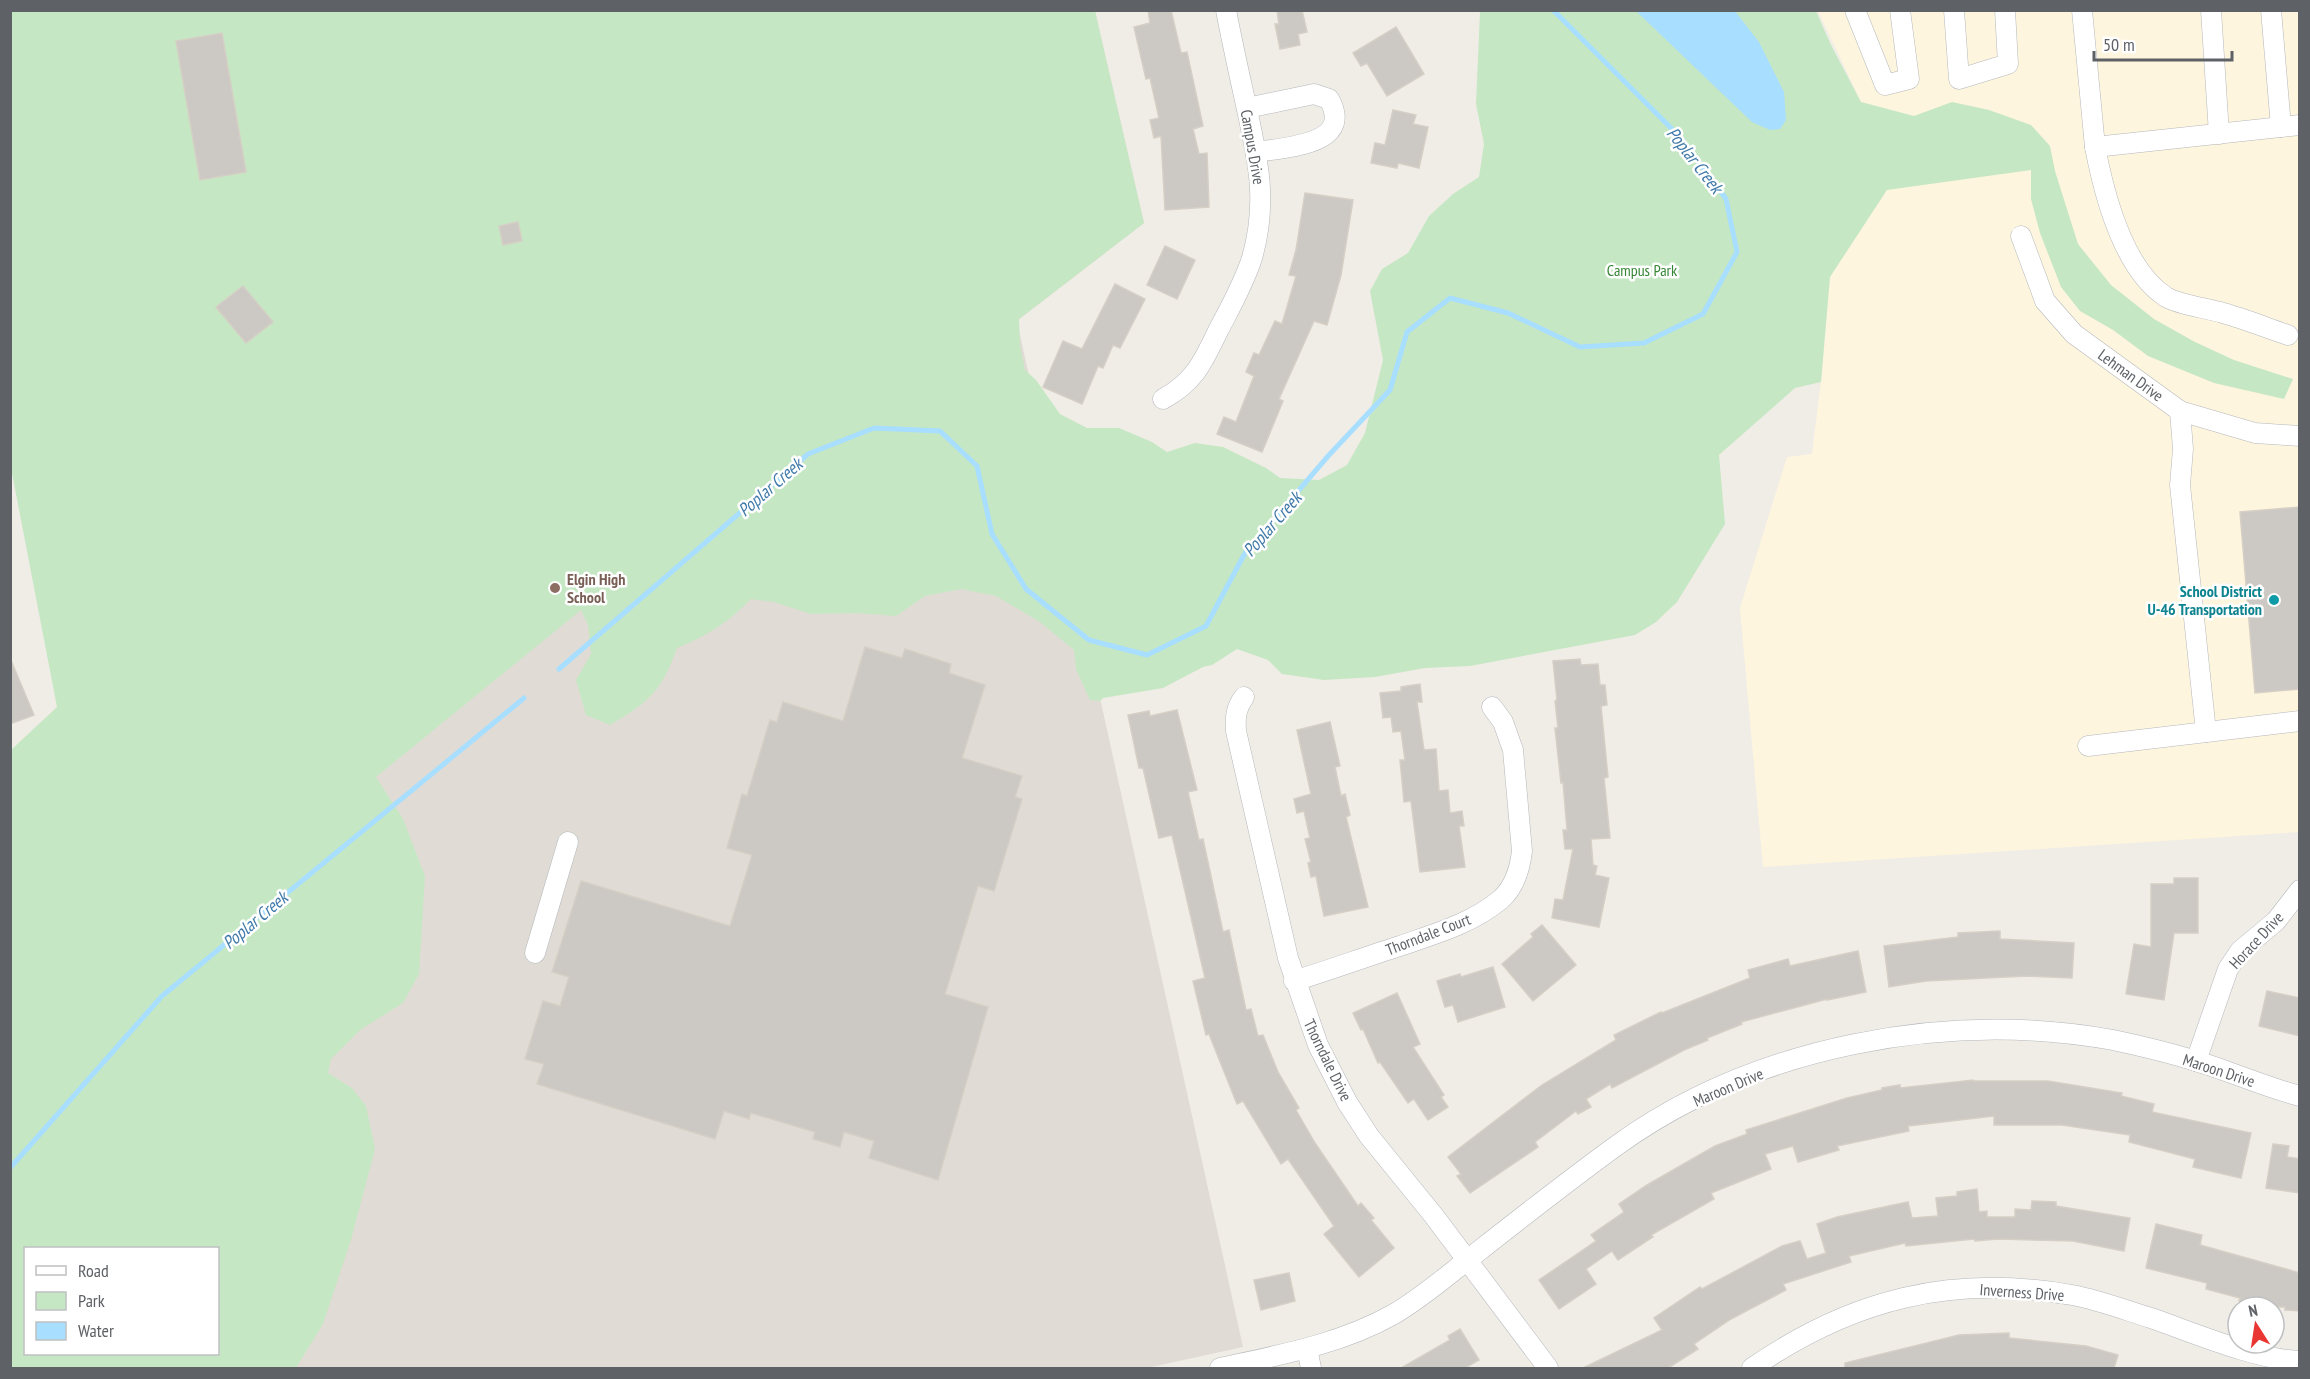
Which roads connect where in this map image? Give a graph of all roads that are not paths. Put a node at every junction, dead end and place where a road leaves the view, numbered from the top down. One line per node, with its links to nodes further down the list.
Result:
1 (1226, 10): 9 (street, Campus Drive)
2 (1855, 10): 3 (street)
3 (1900, 10)
4 (1954, 10): 5 (street)
5 (2005, 10)
6 (2082, 10): 12 (street)
7 (2211, 10): 11 (street)
8 (2271, 10): 10 (street)
9 (1247, 108): 13 (street, Campus Drive); 13 (street)
10 (2290, 126): 11 (street)
11 (2219, 134): 12 (street)
12 (2095, 147): 15 (street)
13 (1257, 152): 16 (street, Campus Drive)
14 (2021, 236): 17 (street, Lehman Drive)
15 (2288, 335)
16 (1163, 399)
17 (2180, 411): 18 (street, Lehman Drive); 22 (street)
18 (2300, 436)
19 (1244, 697): 27 (street, Thorndale Drive)
20 (1492, 707): 27 (street, Thorndale Court)
21 (2300, 721): 22 (street)
22 (2206, 732): 23 (street)
23 (2088, 746)
24 (568, 842): 26 (street)
25 (2300, 890): 28 (street, Horace Drive)
26 (535, 953)
27 (1294, 981): 30 (street, Thorndale Drive)
28 (2196, 1061): 29 (street, Maroon Drive); 30 (street, Maroon Drive)
29 (2300, 1096)
30 (1467, 1260): 31 (street, Maroon Drive); 34 (street, Thorndale Drive)
31 (1309, 1359): 33 (street, Maroon Drive)
32 (2300, 1361): 35 (street, Inverness Drive)
33 (1220, 1368)
34 (1548, 1368)
35 (1752, 1368)

